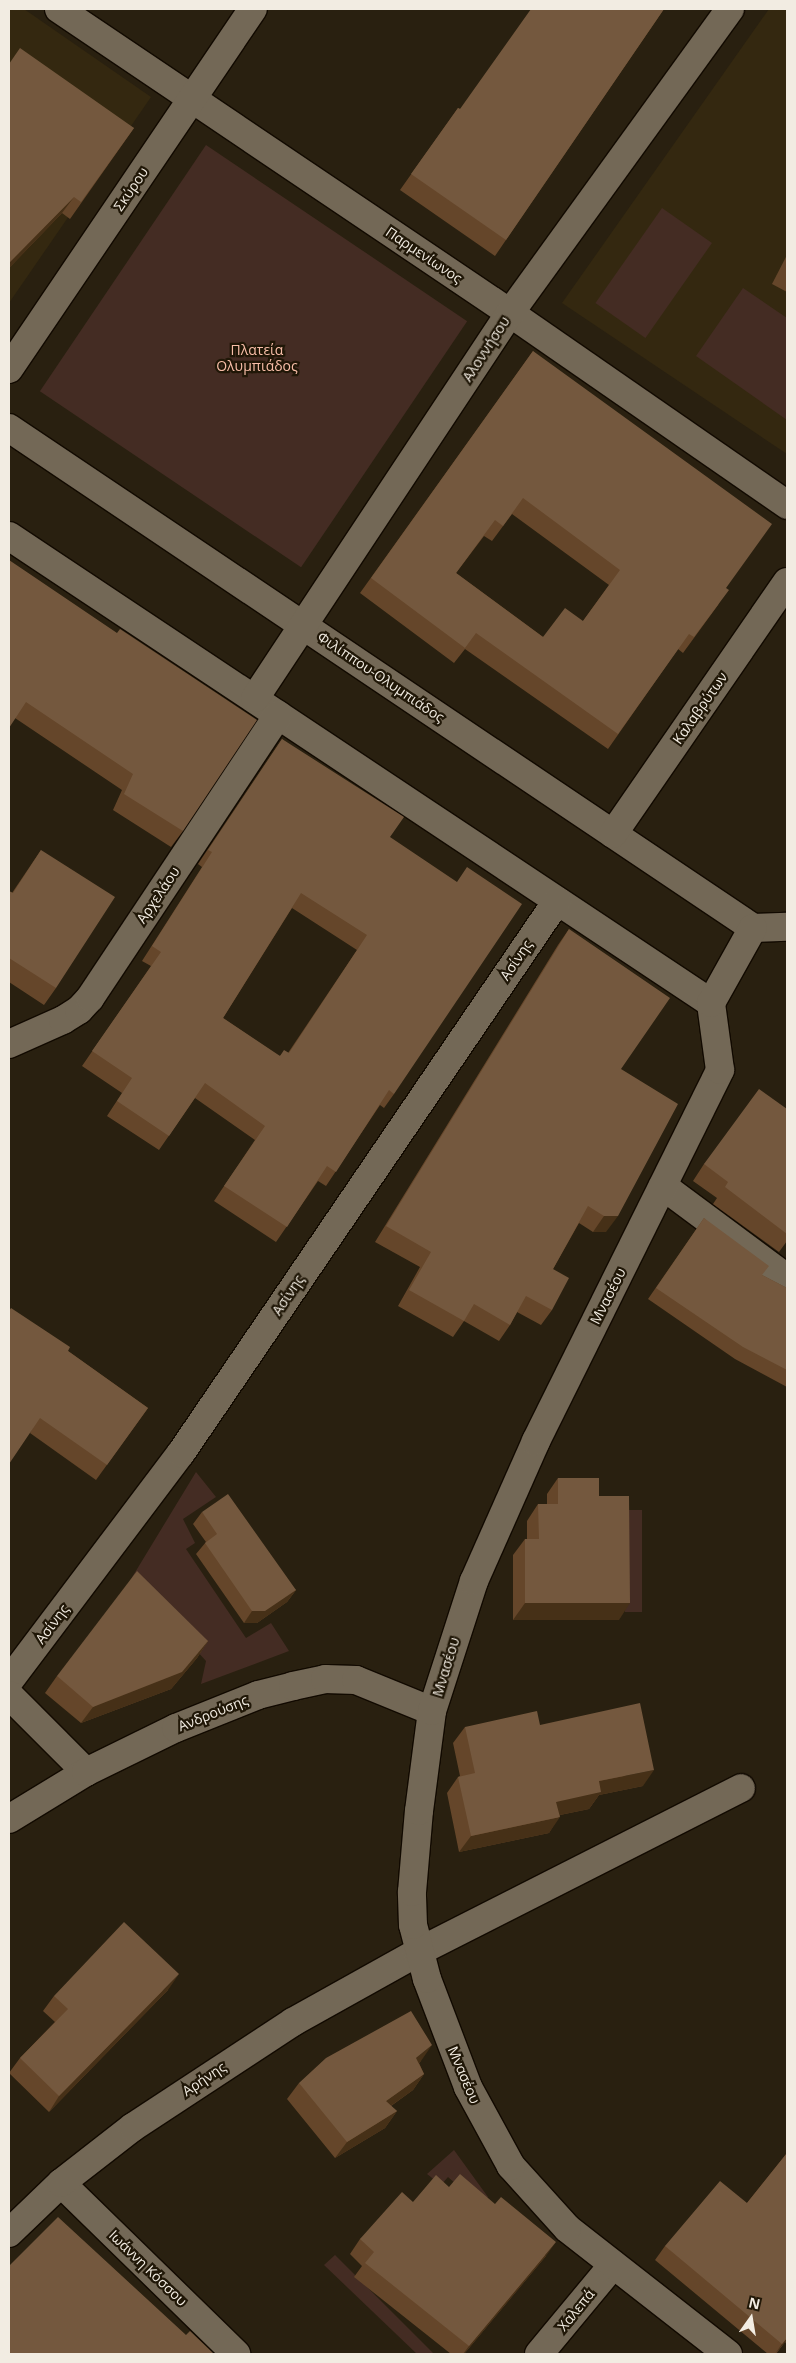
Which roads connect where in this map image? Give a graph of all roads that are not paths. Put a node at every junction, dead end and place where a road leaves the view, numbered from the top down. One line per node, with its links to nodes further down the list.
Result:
1 (59, 9): 4 (street, Παρμενίωνος)
2 (253, 9): 4 (street, Σκύρου)
3 (730, 9): 5 (street, Αλοννήσου)
4 (192, 98): 5 (street, Παρμενίωνος); 6 (street, Σκύρου)
5 (510, 313): 8 (street, Παρμενίωνος); 11 (street, Αλοννήσου)
6 (9, 369)
7 (9, 428): 11 (street, Φιλίππου-Ολυμπιάδος)
8 (787, 505)
9 (9, 536): 12 (street)
10 (787, 582): 14 (street, Καλαβρύτων)
11 (304, 625): 12 (street, Αλοννήσου); 14 (street, Φιλίππου-Ολυμπιάδος)
12 (254, 698): 13 (street)
13 (278, 715): 15 (street); 19 (street, Αρχελάου)
14 (613, 834): 17 (street, Φιλίππου-Ολυμπιάδος)
15 (557, 900): 18 (street); 22 (street, Ασίνης)
16 (787, 927): 17 (street)
17 (753, 928): 18 (street)
18 (711, 1004): 20 (street, Μνασέου)
19 (9, 1044)
20 (664, 1186): 21 (street); 24 (street, Μνασέου)
21 (787, 1278)
22 (9, 1681)
23 (9, 1695): 25 (street)
24 (432, 1711): 25 (street, Ανδρούσης); 28 (street, Μνασέου)
25 (86, 1772): 27 (street, Ανδρούσης)
26 (741, 1788): 28 (street, Αρήνης)
27 (9, 1819)
28 (418, 1952): 29 (street, Αρήνης); 31 (street, Μνασέου)
29 (61, 2183): 30 (street, Αρήνης); 32 (street, Ιωάννη Κόσσου)
30 (9, 2233)
31 (612, 2265): 33 (street, Χαλεπά); 34 (street, Μνασέου)
32 (236, 2354)
33 (539, 2354)
34 (728, 2354)

